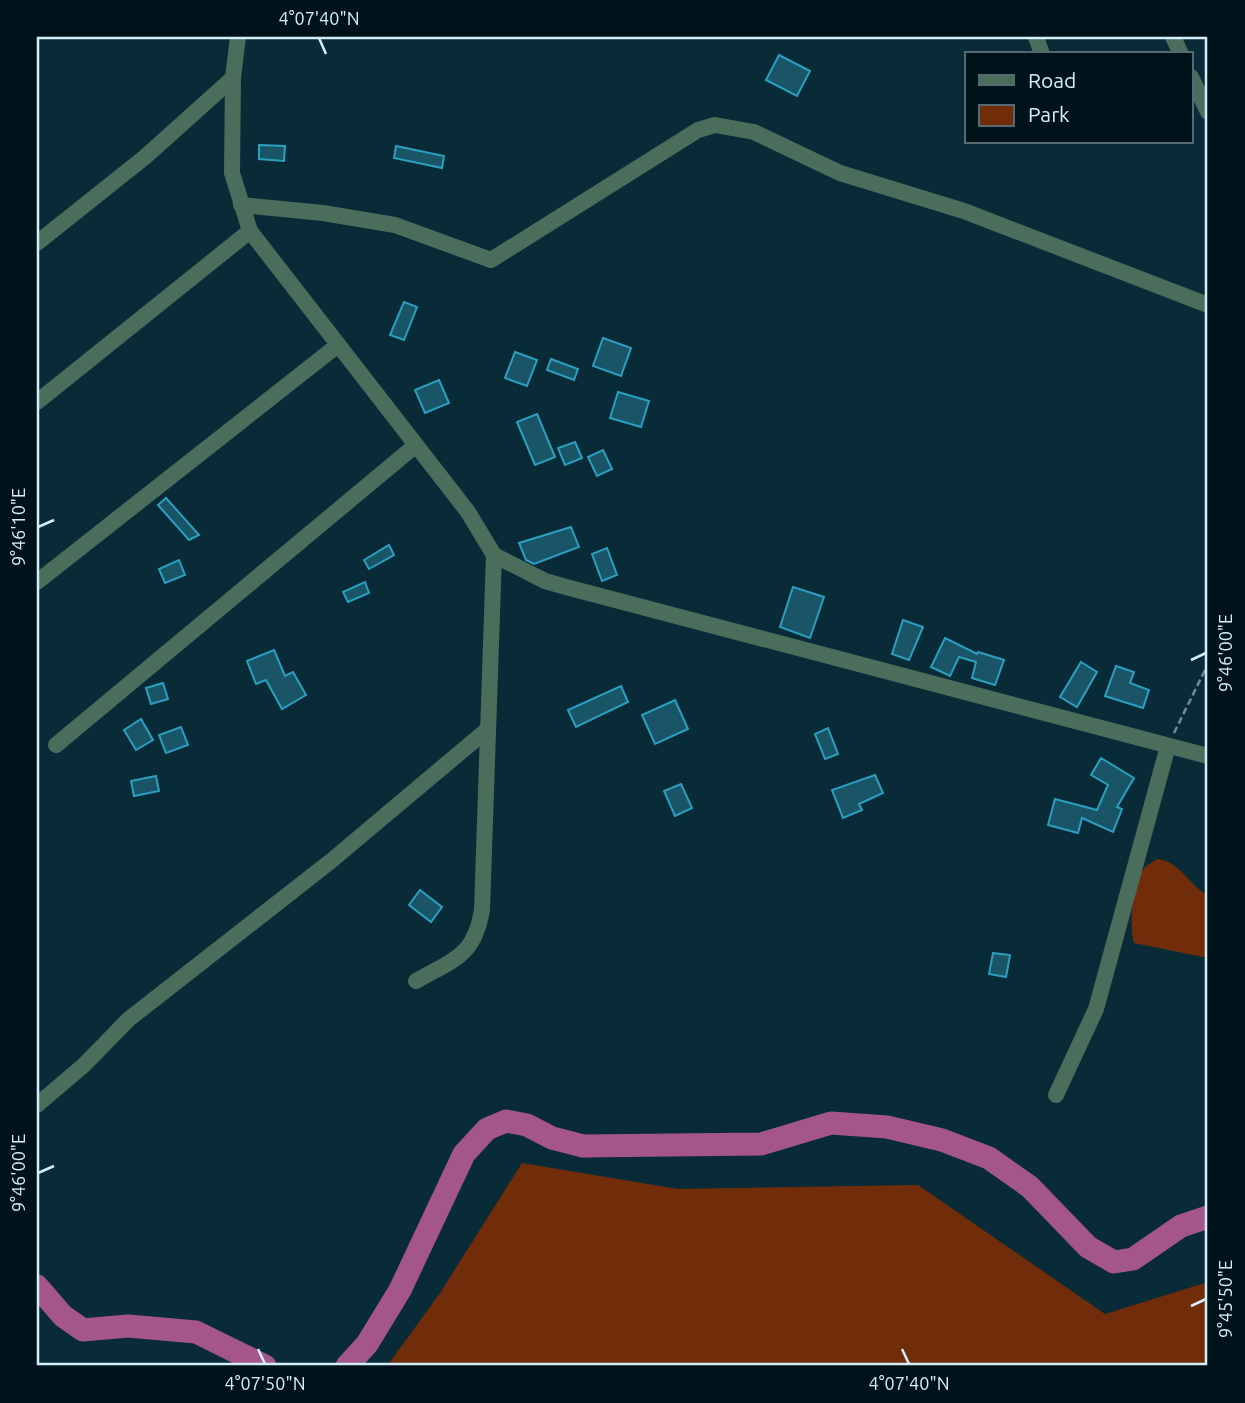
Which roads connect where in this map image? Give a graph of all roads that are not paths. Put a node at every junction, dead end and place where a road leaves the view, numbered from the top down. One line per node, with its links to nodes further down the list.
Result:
1 (238, 37): 2 (street)
2 (233, 78): 5 (street); 7 (street)
3 (1192, 78): 4 (street)
4 (1208, 112)
5 (241, 205): 6 (street); 8 (street)
6 (250, 231): 9 (street); 10 (street)
7 (37, 243)
8 (1208, 305)
9 (338, 345): 11 (street); 13 (street)
10 (37, 402)
11 (416, 445): 12 (street); 15 (street)
12 (494, 555): 14 (street); 16 (street)
13 (37, 582)
14 (488, 729): 18 (street); 20 (street)
15 (56, 745)
16 (1168, 746): 17 (street); 19 (street)
17 (1208, 756)
18 (416, 981)
19 (1056, 1096)
20 (37, 1105)

